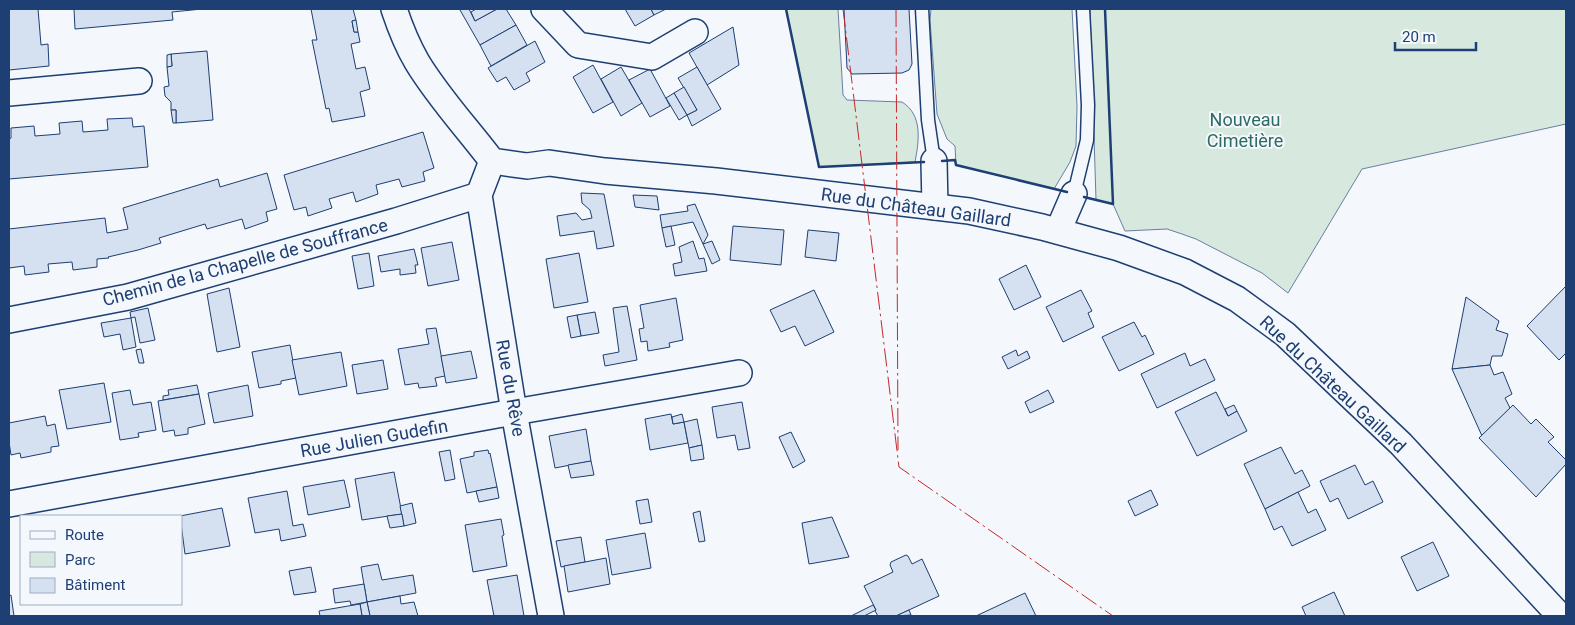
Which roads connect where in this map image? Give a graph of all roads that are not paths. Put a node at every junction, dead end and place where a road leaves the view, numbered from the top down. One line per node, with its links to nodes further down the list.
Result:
1 (394, 9): 8 (street)
2 (544, 9): 5 (street)
3 (922, 9): 9 (lane)
4 (1083, 9): 10 (lane)
5 (695, 32)
6 (139, 81): 7 (street)
7 (9, 93)
8 (492, 161): 11 (street); 12 (street, Rue du Château Gaillard)
9 (934, 161): 12 (street)
10 (1074, 194): 13 (street)
11 (479, 195): 14 (street, Chemin de la Chapelle de Souffrance); 16 (street, Rue du Rêve)
12 (935, 207): 13 (street, Rue du Château Gaillard)
13 (1058, 231): 19 (street, Rue du Château Gaillard)
14 (9, 320)
15 (739, 373): 16 (street, Rue Julien Gudefin)
16 (514, 412): 17 (street, Rue Julien Gudefin); 18 (street, Rue du Rêve)
17 (9, 504)
18 (551, 616)
19 (1560, 616)

